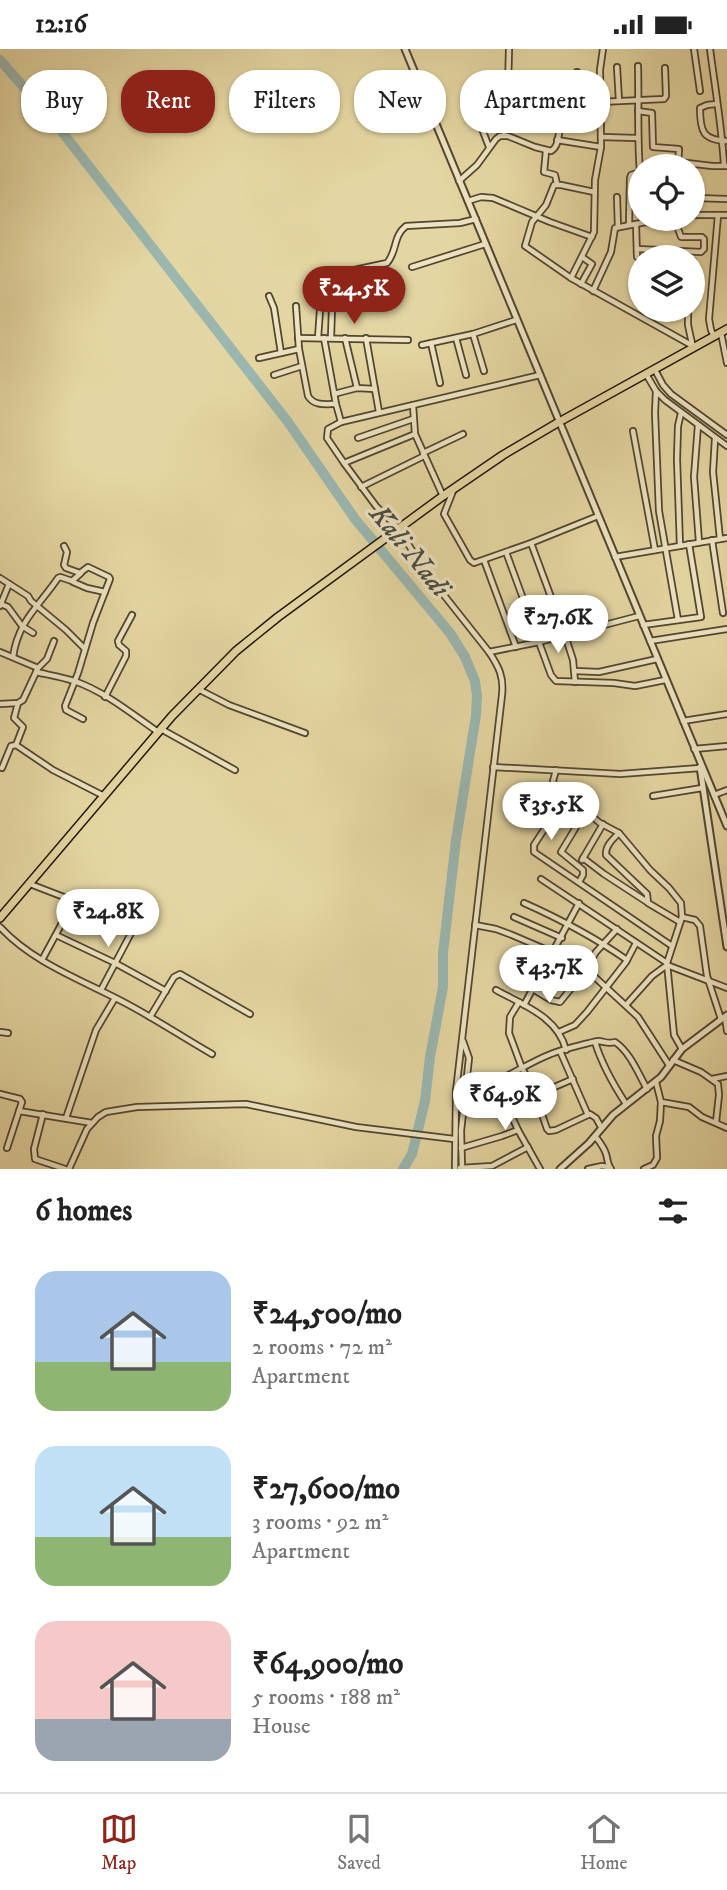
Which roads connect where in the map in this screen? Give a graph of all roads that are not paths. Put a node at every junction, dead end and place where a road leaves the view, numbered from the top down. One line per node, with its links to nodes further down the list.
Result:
1 (405, 49): 32 (street)
2 (509, 49): 9 (street)
3 (603, 49): 10 (street)
4 (694, 49): 11 (street)
5 (710, 49): 15 (street)
6 (638, 66): 14 (street)
7 (617, 67): 13 (street)
8 (665, 68): 14 (street)
9 (508, 70)
10 (600, 70)
11 (699, 91)
12 (610, 101): 13 (street)
13 (618, 101): 14 (street)
14 (639, 101): 16 (street)
15 (716, 104): 24 (street); 24 (street)
16 (638, 111): 22 (street); 29 (street)
17 (483, 133): 26 (street)
18 (559, 133): 23 (street)
19 (601, 133): 21 (street)
20 (504, 135): 26 (street); 27 (street)
21 (601, 137): 22 (street); 25 (street)
22 (637, 138): 28 (street)
23 (558, 141): 25 (street); 27 (street)
24 (725, 141): 31 (street)
25 (601, 147): 34 (street)
26 (489, 148): 32 (street)
27 (546, 151): 33 (street)
28 (638, 154)
29 (679, 154)
30 (705, 165): 31 (street)
31 (725, 166)
32 (460, 181): 38 (street)
33 (557, 184): 34 (street); 42 (street)
34 (594, 192): 47 (street)
35 (617, 198): 45 (street)
36 (705, 198): 37 (street)
37 (727, 199)
38 (468, 201): 42 (street); 43 (street)
39 (705, 215): 40 (street)
40 (718, 215): 41 (street); 60 (street)
41 (727, 215)
42 (535, 216): 47 (street); 52 (street)
43 (475, 219): 48 (street); 62 (street)
44 (628, 225): 45 (street)
45 (618, 227): 54 (street)
46 (679, 231): 49 (street)
47 (592, 237): 50 (street)
48 (485, 244): 51 (street); 58 (street)
49 (704, 245)
50 (582, 257): 52 (street); 53 (street)
51 (412, 267)
52 (571, 278): 53 (street)
53 (581, 284): 54 (street)
54 (593, 291): 71 (street)
55 (269, 296): 73 (street)
56 (321, 296): 64 (street)
57 (296, 306): 63 (street)
58 (516, 320): 61 (street); 80 (street)
59 (688, 322): 71 (street)
60 (721, 333): 71 (main road); 75 (street)
61 (473, 334): 67 (street); 78 (street)
62 (331, 337): 64 (street); 65 (street)
63 (298, 338): 64 (street); 72 (street)
64 (321, 338): 87 (street)
65 (345, 338): 66 (street); 84 (street)
66 (366, 338): 68 (street); 85 (street)
67 (456, 338): 69 (street); 82 (street)
68 (408, 340)
69 (431, 343): 70 (street); 83 (street)
70 (422, 345)
71 (693, 347): 77 (main road)
72 (299, 349): 73 (street); 76 (street)
73 (281, 353): 74 (street)
74 (259, 358)
75 (727, 363)
76 (302, 366): 79 (street); 89 (street)
77 (655, 370): 81 (main road); 99 (street)
78 (484, 371)
79 (274, 375)
80 (540, 375): 88 (street); 94 (street)
81 (646, 375): 86 (street); 94 (main road)
82 (466, 376)
83 (440, 383)
84 (358, 388): 85 (street); 87 (street)
85 (375, 389): 90 (street)
86 (656, 391): 91 (street); 118 (street)
87 (334, 394): 89 (street)
88 (413, 405): 90 (street); 92 (street)
89 (337, 409): 93 (street)
90 (379, 412): 93 (street)
91 (681, 413): 95 (street); 116 (street)
92 (413, 419): 97 (street); 100 (street)
93 (341, 422): 104 (street)
94 (559, 422): 106 (main road); 108 (street)
95 (698, 425): 101 (street); 113 (street)
96 (633, 431): 119 (street)
97 (415, 434): 103 (street); 104 (street)
98 (463, 434): 103 (street)
99 (727, 435)
100 (358, 438)
101 (715, 438): 102 (street); 111 (street)
102 (727, 446)
103 (423, 454): 105 (street); 107 (street)
104 (344, 463): 105 (street)
105 (361, 487): 109 (street)
106 (455, 487): 107 (main road); 122 (street)
107 (443, 496): 109 (main road)
108 (598, 516): 114 (street); 121 (street)
109 (396, 531): 145 (street); 153 (main road)
110 (727, 538): 111 (street)
111 (720, 539): 112 (street)
112 (712, 540): 113 (street); 130 (street)
113 (699, 542): 115 (street)
114 (531, 543): 120 (street); 138 (street)
115 (688, 544): 116 (street); 133 (street)
116 (680, 545): 118 (street)
117 (64, 546): 123 (street)
118 (666, 548): 119 (street); 133 (street)
119 (655, 550): 121 (street)
120 (506, 552): 122 (street); 141 (street)
121 (615, 557): 132 (street)
122 (484, 560): 142 (street)
123 (81, 573): 125 (street); 127 (street)
124 (0, 578): 126 (street)
125 (72, 581): 127 (street); 129 (street)
126 (9, 584): 128 (street); 129 (street)
127 (105, 592): 143 (street)
128 (1, 605): 135 (street)
129 (37, 607): 135 (street); 143 (street)
130 (723, 613)
131 (132, 615): 154 (street)
132 (639, 616): 134 (street); 138 (street)
133 (678, 620): 134 (street)
134 (643, 625): 140 (street)
135 (22, 626): 137 (street); 146 (street)
136 (727, 629): 140 (street)
137 (33, 633)
138 (565, 635): 141 (street); 149 (street)
139 (54, 641): 148 (street)
140 (649, 641): 147 (street)
141 (539, 642): 142 (street); 152 (street)
142 (516, 647): 145 (street)
143 (84, 648): 151 (street)
144 (0, 652): 146 (street)
145 (489, 652): 166 (street)
146 (13, 657): 148 (street)
147 (657, 659): 149 (street); 150 (street)
148 (37, 670): 151 (street); 155 (street)
149 (575, 671): 152 (street)
150 (665, 680): 152 (street); 159 (street)
151 (75, 681): 154 (street); 158 (street)
152 (575, 682)
153 (197, 688): 160 (main road); 161 (street)
154 (106, 697): 160 (street)
155 (18, 702): 156 (street); 162 (street)
156 (0, 704)
157 (727, 714): 159 (street)
158 (83, 719)
159 (683, 721): 164 (street)
160 (160, 731): 169 (street); 174 (main road)
161 (305, 733)
162 (16, 744): 167 (street); 174 (street)
163 (727, 746): 164 (street)
164 (694, 749): 165 (street)
165 (699, 760): 168 (street); 173 (street)
166 (493, 767): 170 (street); 196 (street)
167 (2, 768)
168 (700, 768): 170 (street); 171 (street)
169 (235, 769)
170 (556, 770): 175 (street)
171 (702, 789): 176 (street); 204 (street)
172 (727, 790): 173 (street)
173 (714, 795): 179 (street)
174 (104, 796): 185 (main road)
175 (566, 796): 177 (street); 184 (street)
176 (653, 796)
177 (585, 812): 178 (street); 182 (street)
178 (603, 824): 180 (street); 181 (street)
179 (727, 826)
180 (619, 833): 187 (street); 193 (street)
181 (583, 858): 182 (street); 187 (street)
182 (578, 866): 184 (street)
183 (541, 879): 189 (street)
184 (579, 882): 203 (street)
185 (29, 884): 186 (street); 192 (main road)
186 (74, 901): 190 (street); 199 (street)
187 (647, 902): 193 (street)
188 (524, 903): 195 (street)
189 (579, 903): 195 (street); 198 (street)
190 (82, 904)
191 (513, 917): 200 (street)
192 (0, 918)
193 (681, 919): 203 (street); 211 (street)
194 (138, 920): 208 (street)
195 (569, 923): 200 (street); 201 (street)
196 (475, 925): 205 (street); 228 (street)
197 (0, 927): 206 (street)
198 (617, 929): 201 (street); 202 (street)
199 (56, 935): 206 (street); 208 (street)
200 (562, 938): 205 (street)
201 (604, 943): 207 (street); 210 (street)
202 (636, 943): 207 (street); 209 (street)
203 (672, 946): 209 (street)
204 (727, 947)
205 (554, 953): 210 (street); 214 (street)
206 (42, 960): 215 (street)
207 (627, 960): 212 (street)
208 (116, 963): 215 (street); 217 (street)
209 (667, 964): 211 (street); 220 (street); 230 (street)
210 (586, 969): 212 (street); 214 (street)
211 (708, 980): 213 (street); 223 (street)
212 (606, 987): 220 (street); 226 (street)
213 (727, 988)
214 (533, 989): 219 (street)
215 (101, 990): 218 (street)
216 (496, 990): 219 (street)
217 (166, 991): 221 (street); 222 (street)
218 (115, 997): 222 (street); 250 (street)
219 (522, 1004): 226 (street); 234 (street)
220 (626, 1005): 233 (street)
221 (250, 1014)
222 (150, 1017): 232 (street)
223 (724, 1017): 224 (street); 230 (street)
224 (727, 1031)
225 (0, 1032): 227 (street)
226 (559, 1032): 231 (street)
227 (8, 1034)
228 (463, 1041): 241 (street); 257 (street)
229 (595, 1042): 231 (street); 240 (street); 245 (street)
230 (682, 1049): 233 (street)
231 (563, 1050): 234 (street); 236 (street)
232 (212, 1054)
233 (671, 1063): 237 (street); 239 (street)
234 (522, 1068): 238 (street); 243 (street)
235 (727, 1076): 237 (street)
236 (573, 1079): 243 (street); 249 (street)
237 (712, 1079): 251 (street)
238 (496, 1082): 241 (street); 246 (street)
239 (656, 1082): 240 (street); 244 (street)
240 (647, 1089): 245 (street)
241 (466, 1090): 260 (street)
242 (0, 1094): 247 (street)
243 (535, 1095): 246 (street); 249 (street)
244 (661, 1102): 251 (street); 268 (street)
245 (626, 1104): 253 (street)
246 (508, 1107): 255 (street)
247 (19, 1111): 248 (street); 259 (street)
248 (43, 1114): 250 (street); 263 (street)
249 (588, 1115): 253 (street)
250 (66, 1118): 252 (street)
251 (716, 1122): 254 (street)
252 (92, 1123): 257 (street); 263 (street)
253 (601, 1127): 256 (street)
254 (727, 1128)
255 (518, 1130): 258 (street); 260 (street)
256 (595, 1136): 262 (street); 266 (street)
257 (454, 1139): 264 (street)
258 (528, 1147): 261 (street); 265 (street)
259 (7, 1148)
260 (461, 1148): 261 (street)
261 (462, 1168): 264 (street)
262 (610, 1168): 267 (street)
263 (67, 1169)
264 (455, 1169)
265 (540, 1169)
266 (560, 1169)
267 (589, 1169)
268 (643, 1169)

